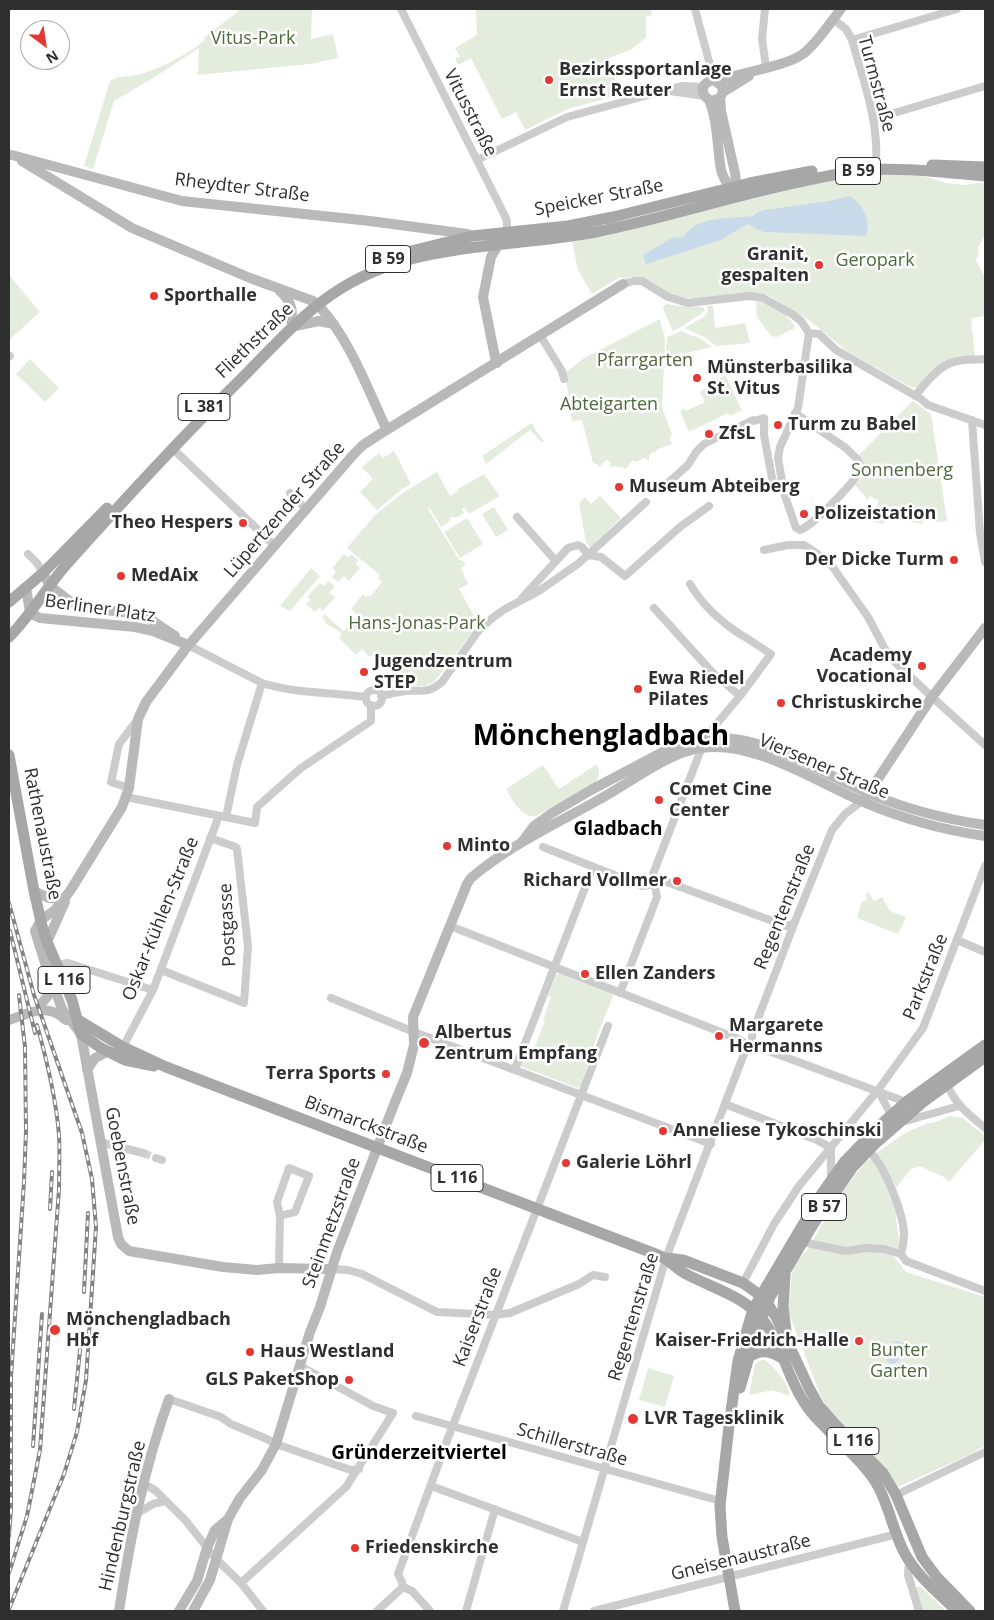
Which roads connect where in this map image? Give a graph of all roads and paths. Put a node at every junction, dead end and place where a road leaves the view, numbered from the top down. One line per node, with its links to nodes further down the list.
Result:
1 (401, 9): 15 (street, Vitusstraße)
2 (695, 9): 9 (street)
3 (764, 9): 8 (street)
4 (841, 9): 6 (street)
5 (957, 9): 7 (street)
6 (833, 19): 7 (street, Turmstraße); 8 (street)
7 (852, 40): 13 (street, Turmstraße)
8 (766, 67): 9 (street); 12 (street)
9 (714, 80): 11 (street); 12 (street)
10 (985, 86): 13 (street)
11 (706, 94): 12 (street); 15 (street); 21 (street)
12 (722, 95): 21 (street)
13 (874, 119): 16 (street, Turmstraße)
14 (10, 156): 17 (street, Rheydter Straße / B 59); 20 (street, Rheydter Straße / B 59)
15 (477, 160): 22 (street, Vitusstraße)
16 (876, 163): 18 (main road, B 59); 21 (main road, B 59)
17 (57, 167): 20 (street); 23 (street, Rheydter Straße / B 59)
18 (985, 167)
19 (985, 176): 21 (main road, B 59)
20 (53, 180): 26 (street, Rheydter Straße / B 59)
21 (732, 192): 22 (main road, Speicker Straße / B 59); 24 (main road, Speicker Straße / B 59)
22 (507, 232): 23 (main road, Speicker Straße / B 59); 24 (street)
23 (472, 236): 27 (main road, Fliethstraße / B 59)
24 (499, 245): 27 (main road, Fliethstraße / B 59); 33 (street)
25 (623, 284): 30 (street); 31 (street, Lüpertzender Straße)
26 (276, 288): 27 (street, Rheydter Straße / B 59); 28 (street, B 59)
27 (315, 303): 28 (main road, Fliethstraße / L 381); 29 (street)
28 (293, 324): 29 (street); 40 (main road, Fliethstraße / L 381); 56 (main road, Fliethstraße / L 381)
29 (334, 324): 39 (street)
30 (810, 333): 35 (street); 36 (street)
31 (540, 335): 33 (street, Lüpertzender Straße); 34 (street)
32 (985, 359): 35 (street)
33 (497, 363): 39 (street, Lüpertzender Straße)
34 (564, 379)
35 (915, 396): 37 (street)
36 (795, 413): 42 (street); 48 (street)
37 (972, 420): 38 (street); 55 (street)
38 (985, 425)
39 (387, 430): 46 (street, Lüpertzender Straße)
40 (172, 448): 50 (street); 58 (main road, Fliethstraße / L 381)
41 (669, 482): 42 (street)
42 (782, 487): 48 (street)
43 (290, 493): 46 (street)
44 (646, 502): 53 (street)
45 (706, 508): 53 (street)
46 (307, 510): 50 (street, Lüpertzender Straße)
47 (517, 517): 54 (street)
48 (800, 530): 49 (street)
49 (798, 544): 51 (street); 71 (street)
50 (275, 546): 66 (street, Lüpertzender Straße)
51 (764, 550)
52 (28, 554): 56 (street)
53 (588, 554): 54 (street); 61 (street)
54 (555, 560): 61 (street)
55 (985, 562)
56 (42, 573): 58 (street); 59 (main road, Fliethstraße / L 381)
57 (690, 584): 69 (street)
58 (50, 586): 63 (main road, Fliethstraße / L 381); 66 (street, Berliner Platz)
59 (26, 587): 60 (main road, Fliethstraße / L 381); 63 (street)
60 (9, 602)
61 (519, 602): 68 (street)
62 (654, 608): 69 (street)
63 (30, 613): 65 (main road, Fliethstraße / L 381); 66 (street, Berliner Platz)
64 (985, 628): 71 (street)
65 (9, 637)
66 (188, 645): 67 (street); 73 (street, Lüpertzender Straße)
67 (262, 683): 70 (street); 80 (street, Oskar-Kühlen-Straße)
68 (381, 696): 70 (street); 72 (street)
69 (740, 696): 74 (street)
70 (366, 697): 72 (street)
71 (932, 697): 75 (street); 79 (street)
72 (371, 705): 80 (street)
73 (138, 719): 78 (street, Lüpertzender Straße); 78 (street, Lüpertzender Straße)
74 (707, 737): 76 (street); 79 (street, Viersener Straße); 84 (street, Viersener Straße)
75 (985, 745)
76 (702, 747): 79 (street, Viersener Straße); 84 (street, Viersener Straße); 88 (street)
77 (9, 755): 89 (main road, Rathenaustraße / L 116)
78 (128, 792): 80 (street); 90 (street, Lüpertzender Straße)
79 (865, 797): 81 (street, Viersener Straße); 83 (street, Viersener Straße); 92 (street, Regentenstraße)
80 (223, 816): 82 (street, Oskar-Kühlen-Straße)
81 (985, 825)
82 (210, 838): 99 (street, Oskar-Kühlen-Straße); 99 (street, Postgasse)
83 (984, 838)
84 (522, 842): 93 (street, Steinmetzstraße)
85 (543, 847): 87 (street)
86 (985, 866): 94 (street, Parkstraße)
87 (593, 867): 88 (street); 98 (street)
88 (655, 884): 92 (street); 102 (street)
89 (34, 891): 90 (street); 91 (main road, Rathenaustraße / L 116)
90 (66, 895): 91 (street, Lüpertzender Straße); 95 (street)
91 (41, 920): 95 (main road, Rathenaustraße / L 116); 100 (street, Rathenaustraße)
92 (794, 924): 121 (street, Regentenstraße)
93 (450, 926): 98 (street); 110 (street, Steinmetzstraße)
94 (957, 940): 96 (street); 121 (street, Parkstraße)
95 (47, 942): 97 (main road, Rathenaustraße / L 116)
96 (985, 952)
97 (57, 965): 101 (street); 108 (main road, Rathenaustraße / L 116)
98 (555, 967): 102 (street); 119 (street)
99 (161, 970): 101 (street, Oskar-Kühlen-Straße)
100 (52, 983): 104 (street); 105 (street, Rathenaustraße)
101 (153, 990): 113 (street, Oskar-Kühlen-Straße)
102 (620, 993): 124 (street, Regentenstraße)
103 (331, 998): 110 (street)
104 (41, 1004): 105 (street); 106 (street)
105 (62, 1009): 108 (street); 111 (street, Rathenaustraße)
106 (9, 1013)
107 (9, 1020): 111 (street)
108 (78, 1020): 111 (main road, Rathenaustraße / L 116); 113 (main road, Bismarckstraße / L 116)
109 (608, 1026): 122 (street, Kaiserstraße)
110 (414, 1032): 119 (street); 131 (street, Steinmetzstraße)
111 (81, 1034): 114 (main road, Bismarckstraße / L 116); 118 (street, Goebenstraße)
112 (985, 1045): 117 (main road, B 57)
113 (123, 1047): 114 (street); 116 (main road, Bismarckstraße / L 116)
114 (109, 1052): 116 (main road, Bismarckstraße / L 116); 118 (street)
115 (985, 1057): 120 (main road, B 57)
116 (166, 1068): 131 (main road, Bismarckstraße / L 116)
117 (953, 1068): 120 (main road); 123 (main road, B 57)
118 (87, 1070): 128 (street, Goebenstraße)
119 (515, 1070): 122 (street)
120 (947, 1084): 125 (street); 126 (main road, B 57)
121 (878, 1090): 123 (street); 126 (street); 132 (street, Parkstraße)
122 (580, 1094): 129 (street); 135 (street, Kaiserstraße)
123 (906, 1102): 126 (main road, B 57)
124 (726, 1104): 129 (street, Regentenstraße); 132 (street)
125 (959, 1106): 126 (street); 127 (street)
126 (894, 1119): 130 (main road, B 57); 130 (main road, B 57)
127 (985, 1128)
128 (100, 1142): 133 (street); 140 (street, Goebenstraße)
129 (711, 1144): 139 (street, Regentenstraße)
130 (865, 1147): 134 (main road, B 57); 137 (main road, B 57); 138 (street)
131 (377, 1148): 135 (main road, Bismarckstraße / L 116); 141 (street, Steinmetzstraße)
132 (831, 1148): 134 (street); 144 (street, Parkstraße)
133 (143, 1153)
134 (831, 1179): 146 (main road, B 57)
135 (537, 1208): 139 (main road, Bismarckstraße / L 116); 148 (street, Kaiserstraße)
136 (280, 1216): 136 (street); 140 (street)
137 (802, 1242): 138 (street); 142 (main road, B 57)
138 (902, 1254): 145 (street)
139 (666, 1258): 144 (main road, Bismarckstraße / L 116); 147 (main road, Bismarckstraße / L 116); 161 (street, Regentenstraße)
140 (279, 1268): 141 (street)
141 (331, 1270): 148 (street); 153 (street, Steinmetzstraße)
142 (785, 1273): 146 (main road, B 57); 150 (main road)
143 (606, 1277): 148 (street)
144 (743, 1283): 146 (main road, Bismarckstraße / L 116)
145 (985, 1292)
146 (764, 1299): 147 (main road, B 57); 149 (main road, B 57); 150 (main road, L 116)
147 (753, 1309): 149 (main road, Bismarckstraße / L 116); 157 (main road, B 57)
148 (495, 1315): 156 (street, Kaiserstraße)
149 (761, 1318): 151 (main road, B 57); 152 (main road, L 116)
150 (787, 1340): 165 (main road, L 116)
151 (749, 1357): 152 (main road); 157 (main road, B 57)
152 (782, 1358): 164 (main road, L 116)
153 (300, 1366): 158 (street, Steinmetzstraße); 160 (street)
154 (169, 1399): 158 (street); 162 (street, Hindenburgstraße)
155 (416, 1416): 156 (street, Schillerstraße)
156 (453, 1426): 161 (street, Schillerstraße); 163 (street, Kaiserstraße)
157 (729, 1426): 167 (main road, B 57)
158 (276, 1444): 160 (street); 170 (street, Steinmetzstraße)
159 (985, 1452): 165 (street)
160 (359, 1469): 178 (street)
161 (604, 1470): 167 (street, Schillerstraße); 172 (street, Regentenstraße)
162 (143, 1483): 166 (street); 169 (street, Hindenburgstraße)
163 (431, 1486): 168 (street); 179 (street, Kaiserstraße)
164 (880, 1490): 165 (main road); 171 (main road, L 116)
165 (896, 1495): 173 (main road, L 116)
166 (166, 1501): 169 (street); 174 (street)
167 (720, 1501): 177 (main road, B 57)
168 (495, 1509): 172 (street); 186 (street)
169 (136, 1514): 180 (street, Hindenburgstraße)
170 (228, 1519): 174 (street, Steinmetzstraße); 175 (street, Steinmetzstraße)
171 (897, 1534): 173 (main road); 176 (main road, L 116); 177 (street, Gneisenaustraße)
172 (583, 1542): 187 (street, Regentenstraße)
173 (917, 1547): 192 (main road, L 116)
174 (207, 1548): 175 (street); 181 (street, Steinmetzstraße)
175 (216, 1559): 178 (street); 182 (street, Steinmetzstraße)
176 (909, 1560): 190 (street); 191 (main road, L 116)
177 (729, 1576): 188 (street, Gneisenaustraße); 189 (main road, B 57)
178 (241, 1583): 183 (street)
179 (403, 1587): 184 (street); 185 (street)
180 (119, 1611)
181 (179, 1611)
182 (193, 1611)
183 (263, 1611)
184 (377, 1611)
185 (430, 1611)
186 (466, 1611)
187 (562, 1611)
188 (594, 1611)
189 (735, 1611)
190 (919, 1611)
191 (957, 1611)
192 (970, 1611)

